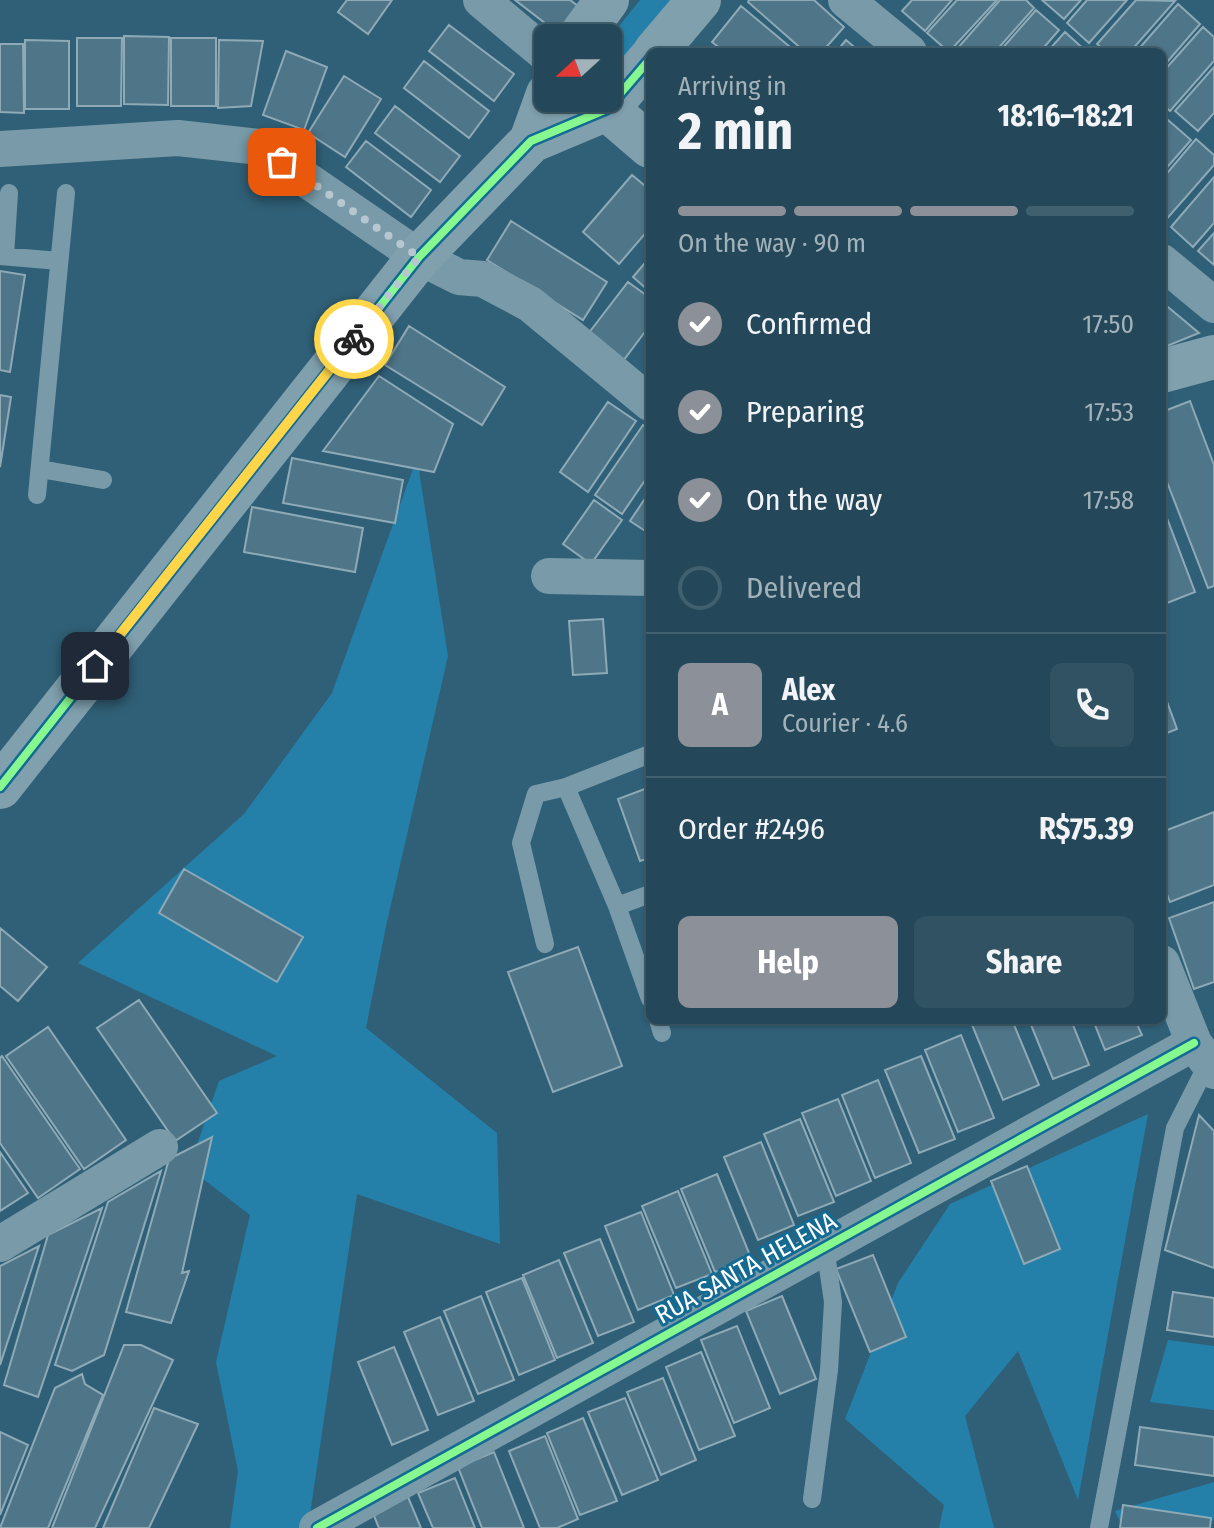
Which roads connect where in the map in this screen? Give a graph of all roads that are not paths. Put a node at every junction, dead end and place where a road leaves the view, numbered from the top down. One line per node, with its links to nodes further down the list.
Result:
1 (481, 0): 6 (street)
2 (607, 0): 5 (street)
3 (699, 0): 7 (street)
4 (846, 0): 8 (street)
5 (589, 24)
6 (534, 44)
7 (658, 48)
8 (904, 48)
9 (646, 63): 10 (street)
10 (622, 85)
11 (541, 112): 14 (street)
12 (586, 112): 14 (street)
13 (610, 112): 15 (street)
14 (531, 141): 20 (street)
15 (646, 143)
16 (0, 149): 20 (street)
17 (9, 193): 19 (lane)
18 (66, 193): 21 (lane)
19 (2, 256): 21 (lane)
20 (419, 257): 26 (street); 33 (street)
21 (59, 261): 27 (lane)
22 (1166, 265): 23 (street)
23 (1214, 305)
24 (1214, 357): 25 (street)
25 (1166, 370)
26 (646, 400)
27 (40, 469): 28 (lane); 29 (lane)
28 (103, 480)
29 (37, 495)
30 (549, 576): 31 (street)
31 (646, 578)
32 (646, 756): 34 (lane)
33 (0, 787)
34 (566, 787): 36 (lane); 37 (lane)
35 (646, 895): 36 (lane)
36 (617, 906): 39 (lane)
37 (545, 944)
38 (1166, 972): 40 (street)
39 (646, 988)
40 (1205, 1059): 43 (street, RUA SANTA HELENA); 46 (lane)
41 (160, 1147): 42 (street)
42 (0, 1244)
43 (825, 1247): 44 (lane); 45 (street, RUA SANTA HELENA)
44 (812, 1499)
45 (317, 1528)
46 (1099, 1528)

